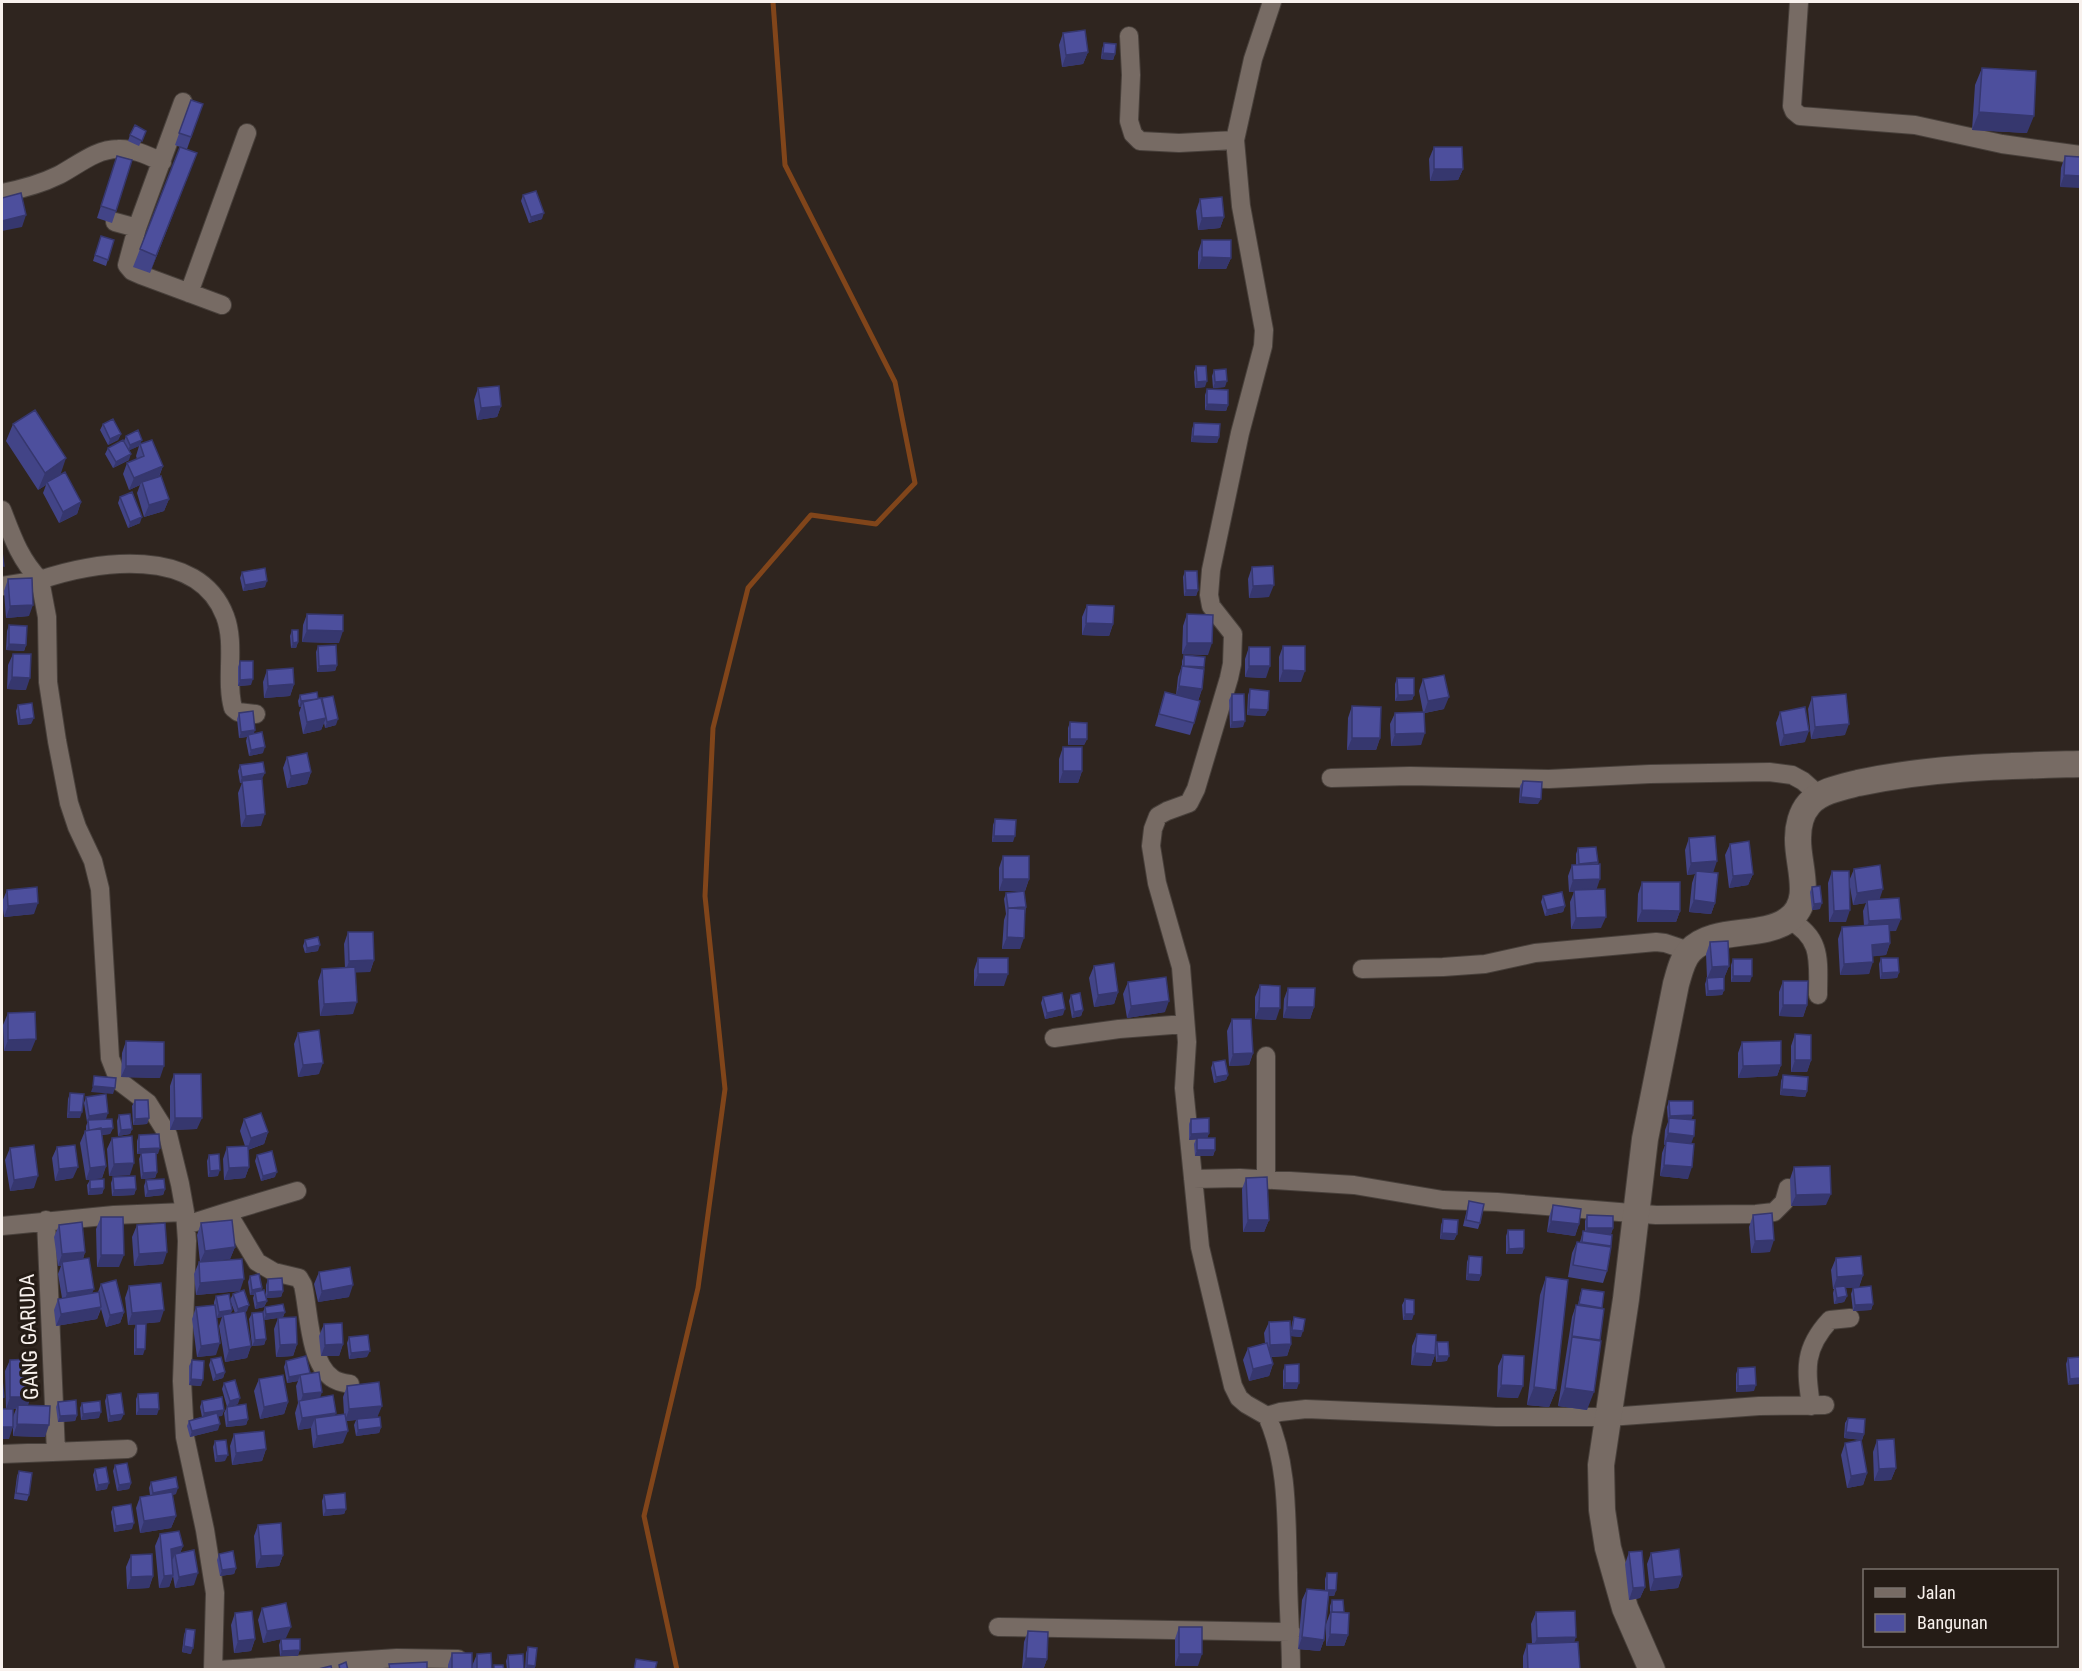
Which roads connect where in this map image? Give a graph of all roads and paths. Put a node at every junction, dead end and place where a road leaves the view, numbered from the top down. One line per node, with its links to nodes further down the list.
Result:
1 (1272, 2): 6 (street)
2 (1799, 2): 7 (street)
3 (1130, 36): 6 (street)
4 (183, 102): 8 (street)
5 (247, 133): 12 (street)
6 (1234, 140): 25 (street)
7 (2080, 154)
8 (162, 162): 9 (street); 11 (street)
9 (2, 193)
10 (115, 222): 11 (street)
11 (137, 228): 12 (street)
12 (189, 293): 13 (street)
13 (222, 305)
14 (2, 510): 15 (street)
15 (40, 580): 16 (street); 17 (street); 34 (street)
16 (2, 586)
17 (256, 714)
18 (2080, 764): 20 (street)
19 (1331, 778): 20 (street)
20 (1820, 796): 21 (street)
21 (1789, 920): 22 (street); 24 (street)
22 (1689, 951): 23 (street); 33 (street)
23 (1362, 969)
24 (1818, 995)
25 (1185, 1024): 26 (street); 28 (street)
26 (1054, 1038)
27 (1266, 1056): 29 (street)
28 (1193, 1179): 29 (street); 39 (street)
29 (1266, 1179): 33 (street)
30 (1788, 1188): 33 (street)
31 (297, 1191): 32 (street)
32 (227, 1212): 34 (street); 38 (street)
33 (1637, 1213): 40 (street)
34 (186, 1218): 35 (street); 48 (street)
35 (46, 1220): 36 (street); 42 (street, GANG GARUDA)
36 (2, 1226)
37 (1850, 1318): 40 (street)
38 (350, 1384)
39 (1267, 1416): 40 (street); 45 (street)
40 (1609, 1417): 51 (street)
41 (128, 1449): 42 (street)
42 (56, 1452): 43 (street)
43 (2, 1454)
44 (998, 1627): 45 (street)
45 (1290, 1632): 50 (street)
46 (458, 1659): 47 (street)
47 (359, 1665): 49 (street)
48 (213, 1670)
49 (218, 1670)
50 (1291, 1670)
51 (1652, 1670)

